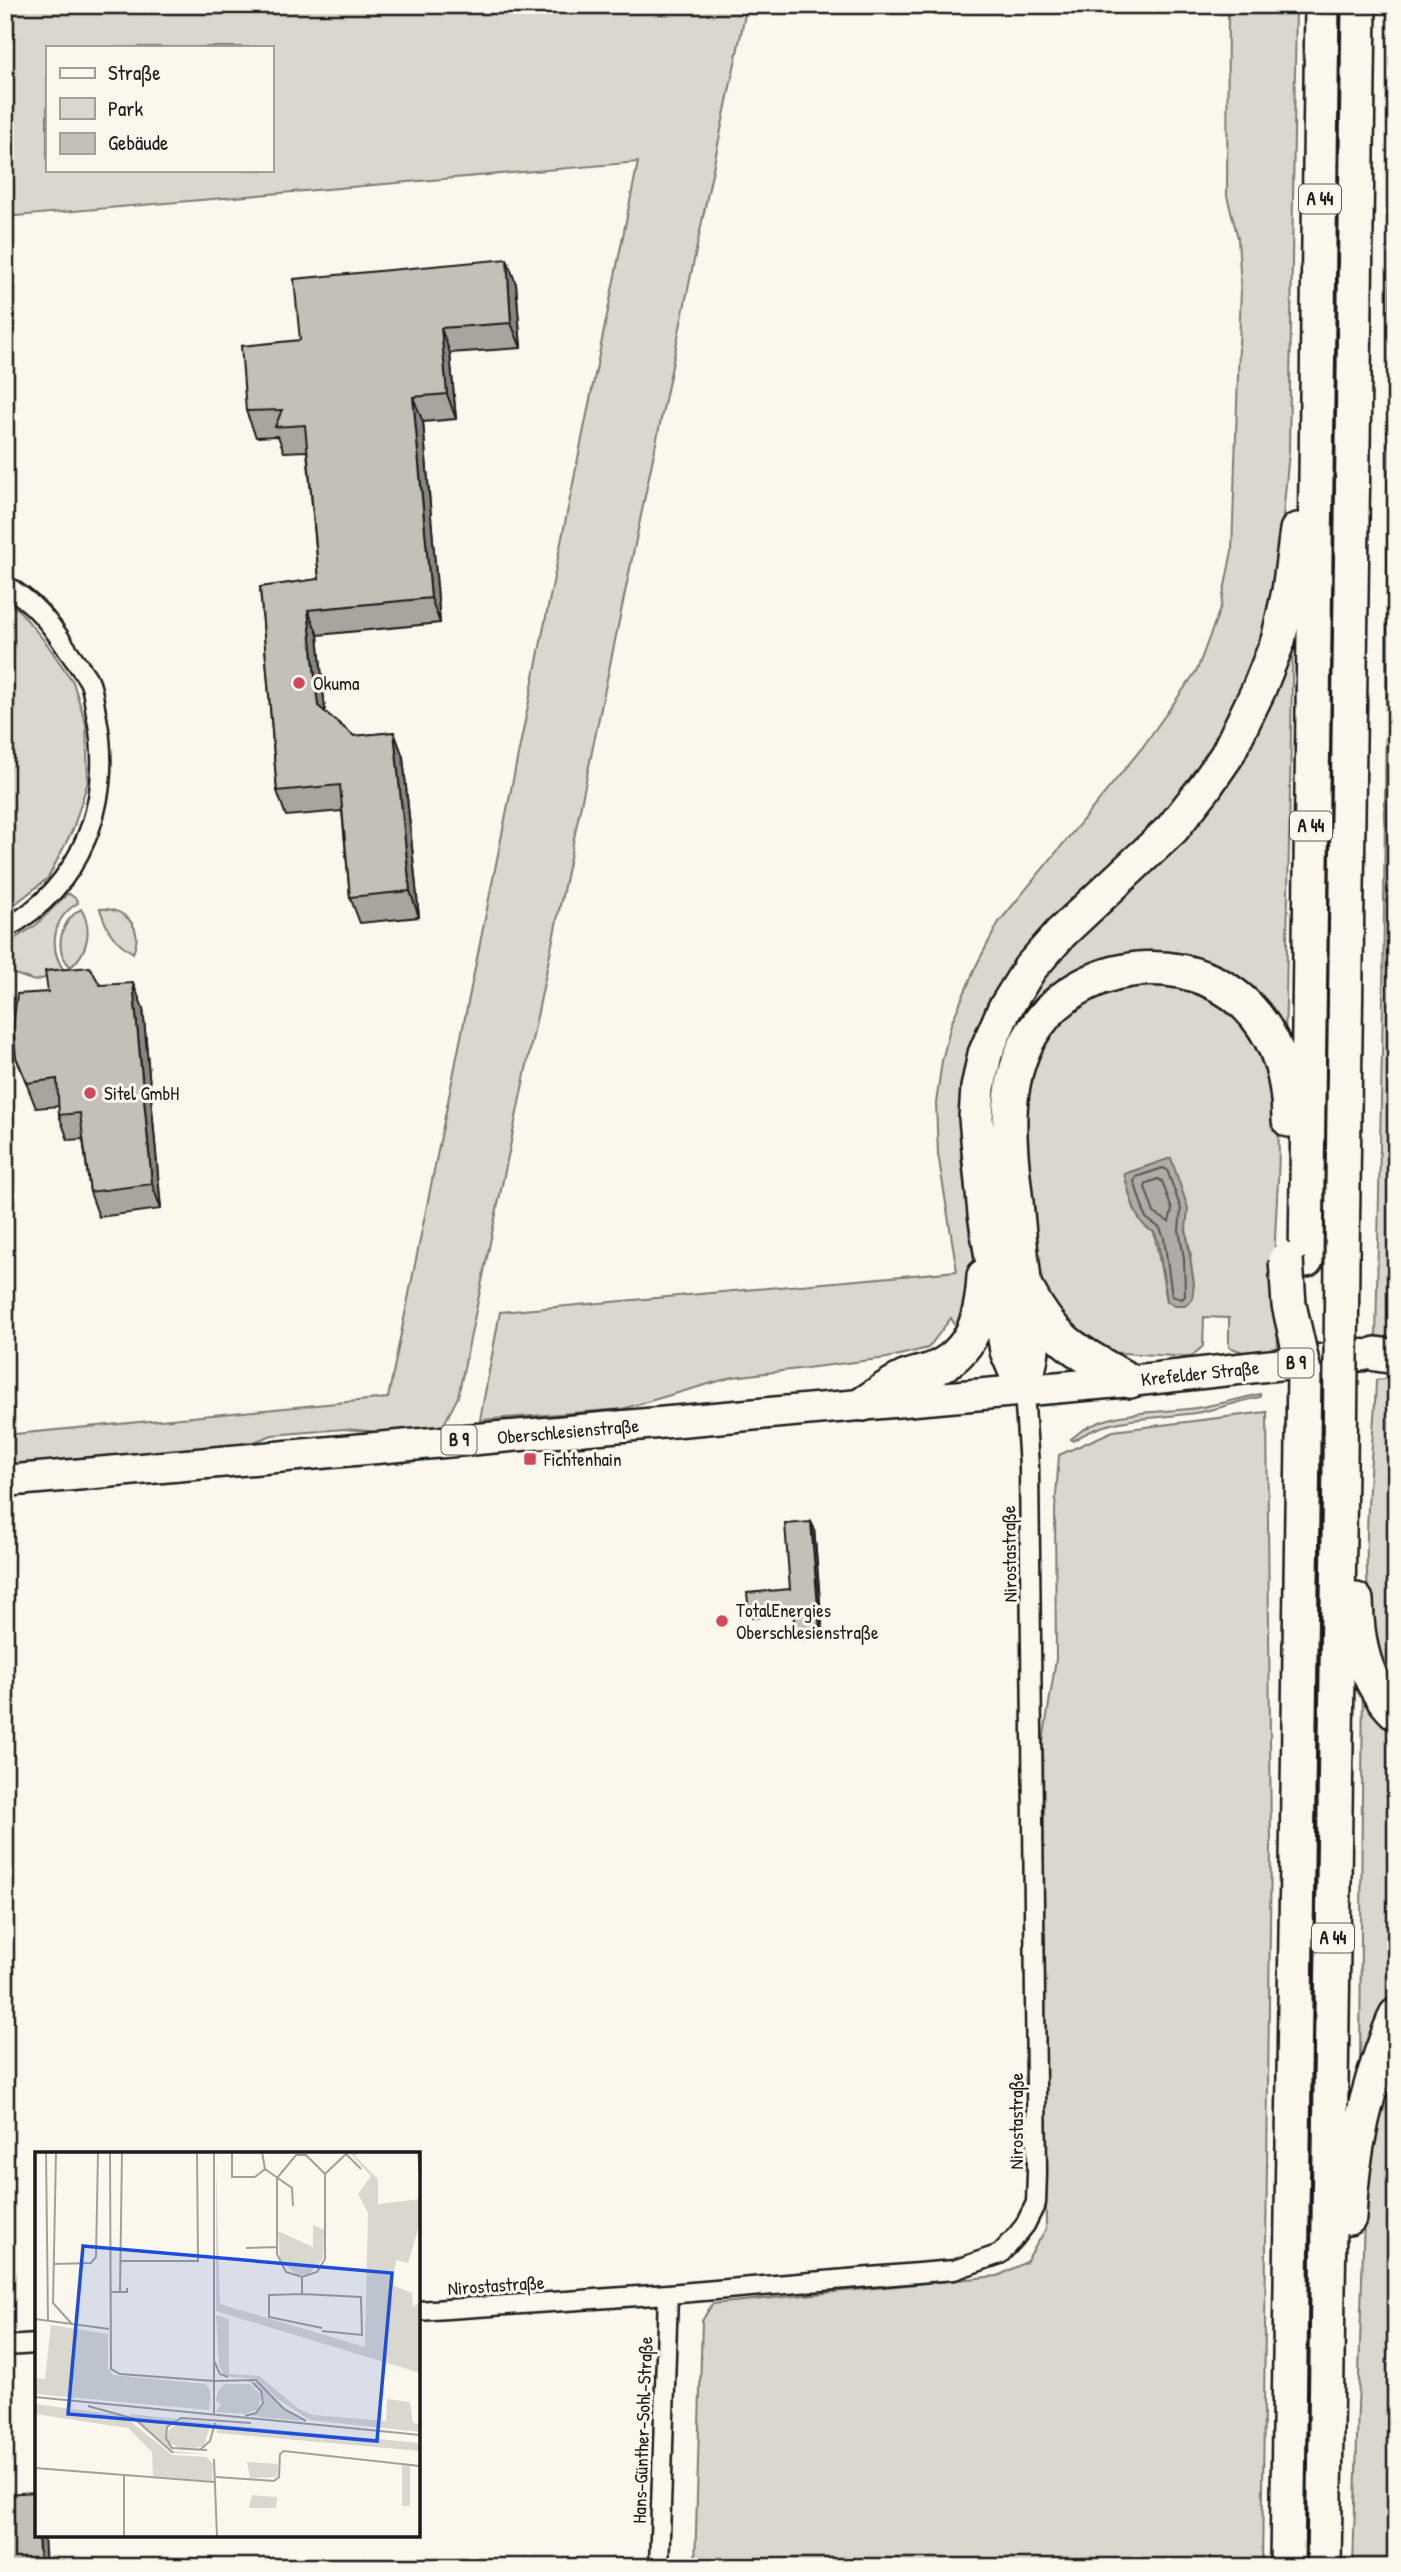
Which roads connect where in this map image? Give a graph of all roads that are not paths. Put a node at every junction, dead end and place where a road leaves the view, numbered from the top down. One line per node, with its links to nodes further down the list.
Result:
1 (1322, 5): 3 (highway, A 44)
2 (1359, 5): 13 (highway, A 44, bridge)
3 (1317, 393): 6 (highway); 7 (highway, A 44)
4 (5, 585): 5 (street)
5 (5, 929)
6 (985, 1214): 11 (highway); 12 (highway)
7 (1296, 1260): 8 (highway); 23 (highway, A 44, bridge)
8 (1025, 1286): 10 (highway); 11 (highway)
9 (1389, 1354): 10 (main road, Krefelder Straße / B 9)
10 (1130, 1381): 11 (main road, Oberschlesienstraße / B 9)
11 (1024, 1391): 12 (main road, Oberschlesienstraße / B 9); 17 (street, Nirostastraße)
12 (863, 1404): 14 (main road, Oberschlesienstraße / B 9)
13 (1349, 1467): 15 (highway); 21 (highway, A 44)
14 (5, 1481)
15 (1396, 1713)
16 (1396, 2015): 21 (highway)
17 (668, 2294): 18 (street, Nirostastraße); 22 (street, Hans-Günther-Sohl-Straße)
18 (420, 2311)
19 (35, 2344): 20 (street)
20 (5, 2346)
21 (1326, 2410): 24 (highway, A 44)
22 (659, 2567)
23 (1287, 2567)
24 (1324, 2567)

